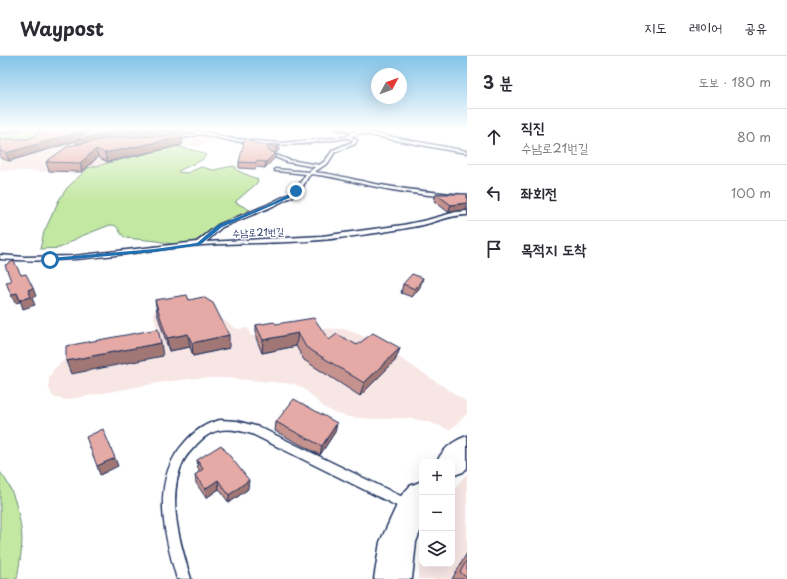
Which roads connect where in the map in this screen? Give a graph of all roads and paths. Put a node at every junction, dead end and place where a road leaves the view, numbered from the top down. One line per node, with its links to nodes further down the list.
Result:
1 (270, 153): 3 (lane)
2 (332, 153): 3 (lane)
3 (319, 166): 5 (lane)
4 (277, 170): 5 (lane)
5 (309, 174): 6 (lane); 8 (lane)
6 (467, 197)
7 (467, 213): 8 (lane, 수남로21번길)
8 (199, 244): 9 (lane, 수남로21번길)
9 (0, 257)
10 (467, 449): 11 (street)
11 (455, 459)
12 (417, 502): 13 (lane); 14 (street)
13 (184, 579)
14 (393, 579)

